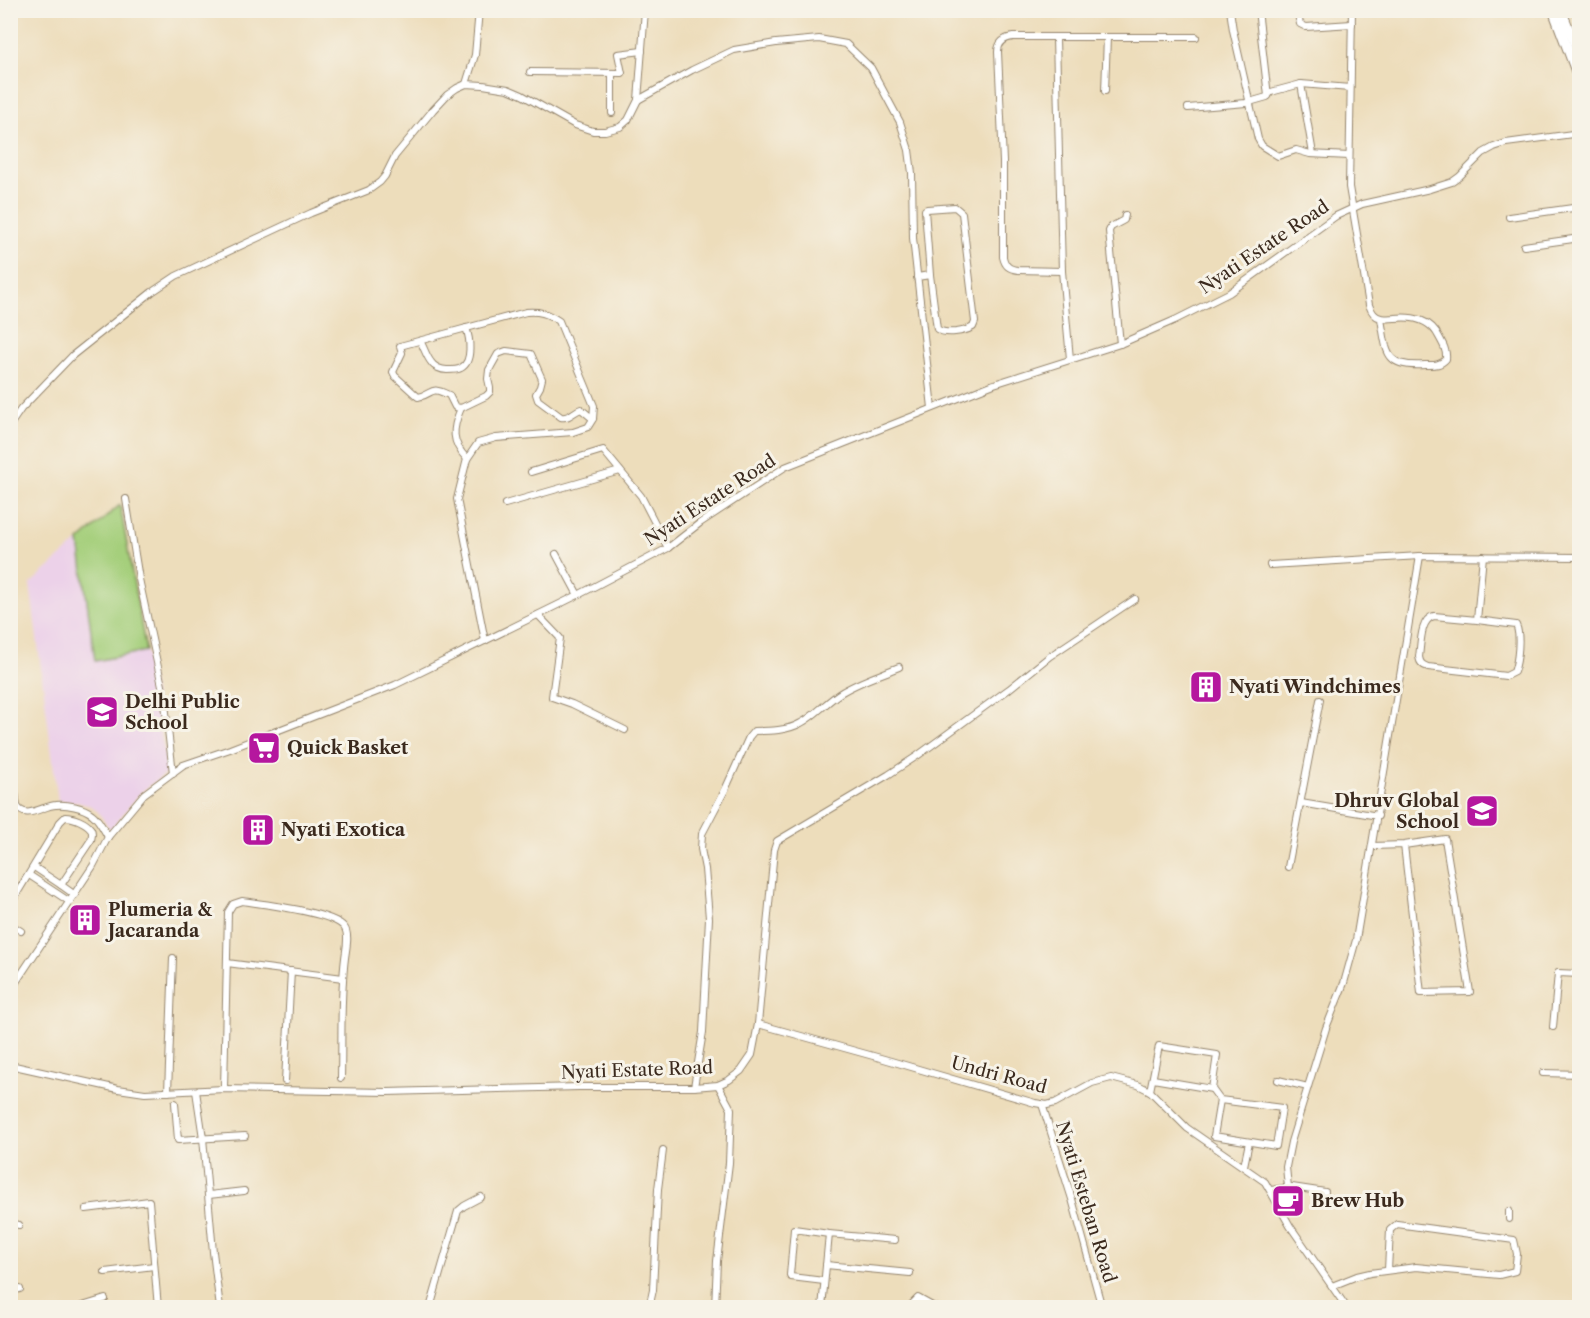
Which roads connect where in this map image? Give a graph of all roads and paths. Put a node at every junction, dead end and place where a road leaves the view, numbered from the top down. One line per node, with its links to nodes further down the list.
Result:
1 (478, 10): 20 (street)
2 (645, 10): 15 (street)
3 (1230, 10): 26 (street)
4 (1258, 10): 24 (street)
5 (1297, 10): 11 (street)
6 (1352, 10): 11 (street)
7 (1553, 10): 19 (highway)
8 (1561, 10): 16 (highway)
9 (1567, 10): 10 (street)
10 (1580, 13)
11 (1352, 24): 22 (street)
12 (1107, 37): 13 (street); 14 (street); 23 (street)
13 (1196, 37)
14 (1056, 38): 38 (street); 38 (street)
15 (642, 51): 18 (street); 25 (street)
16 (1580, 56)
17 (530, 72): 18 (street)
18 (612, 73): 28 (street)
19 (1580, 82)
20 (466, 84): 25 (street); 49 (street)
21 (1301, 84): 22 (street); 24 (street); 30 (street)
22 (1350, 88): 31 (street)
23 (1106, 92)
24 (1268, 96): 26 (street)
25 (638, 100): 40 (street)
26 (1249, 102): 27 (street); 30 (street)
27 (1188, 108)
28 (612, 113)
29 (1580, 133): 33 (street, Nyati Estate Road)
30 (1313, 154): 31 (street)
31 (1349, 156): 33 (street)
32 (1580, 207): 35 (street)
33 (1352, 208): 41 (street); 44 (street, Nyati Estate Road)
34 (1125, 215): 44 (street)
35 (1509, 217)
36 (1580, 238): 37 (street)
37 (1524, 246)
38 (1062, 271): 45 (street)
39 (930, 275): 39 (street); 40 (street)
40 (918, 277): 47 (street)
41 (1382, 319): 41 (street)
42 (466, 328): 43 (street); 43 (street); 48 (street)
43 (420, 341): 46 (street)
44 (1120, 344): 45 (street, Nyati Estate Road)
45 (1070, 359): 47 (street, Nyati Estate Road)
46 (461, 408): 48 (street); 50 (street)
47 (933, 408): 55 (street, Nyati Estate Road)
48 (593, 419): 50 (street)
49 (10, 424)
50 (467, 459): 65 (street)
51 (620, 471): 52 (street); 54 (street); 55 (street)
52 (531, 472)
53 (126, 499): 70 (street)
54 (505, 504)
55 (668, 548): 61 (street, Nyati Estate Road)
56 (556, 554): 61 (street)
57 (1420, 556): 58 (street); 60 (street); 72 (street)
58 (1483, 556): 59 (street); 64 (street)
59 (1580, 557)
60 (1270, 565)
61 (578, 595): 63 (street, Nyati Estate Road)
62 (1135, 599): 91 (street, Nyati Estate Road)
63 (538, 615): 65 (street, Nyati Estate Road); 68 (street)
64 (1477, 620): 64 (street)
65 (484, 641): 70 (street, Nyati Estate Road)
66 (899, 667): 101 (street)
67 (1320, 699): 71 (street)
68 (625, 730)
69 (10, 760): 73 (street)
70 (173, 773): 73 (street, Nyati Estate Road)
71 (1301, 803): 72 (street); 77 (street)
72 (1378, 816): 75 (street)
73 (108, 837): 80 (street, Nyati Estate Road)
74 (1404, 845): 74 (street); 75 (street)
75 (1372, 846): 102 (street)
76 (34, 867): 78 (street); 79 (street); 79 (street)
77 (1288, 867)
78 (29, 875): 81 (street); 82 (street)
79 (61, 885): 80 (street)
80 (75, 895): 81 (street, Nyati Estate Road)
81 (70, 902): 90 (street, Nyati Estate Road)
82 (10, 905)
83 (10, 924): 84 (street)
84 (21, 931)
85 (173, 958): 107 (street)
86 (227, 963): 87 (street); 89 (street); 103 (street)
87 (291, 971): 89 (street); 99 (street)
88 (1580, 974): 92 (street)
89 (343, 978): 96 (street)
90 (10, 991)
91 (758, 1024): 100 (street, Nyati Estate Road); 110 (street, Undri Road)
92 (1553, 1027)
93 (10, 1065): 107 (street, Nyati Estate Road)
94 (1543, 1072): 95 (street)
95 (1580, 1074)
96 (341, 1078)
97 (1154, 1079): 104 (street); 104 (street); 106 (street)
98 (1278, 1080): 102 (street)
99 (285, 1081)
100 (718, 1085): 101 (street, Nyati Estate Road); 144 (street)
101 (694, 1087): 103 (street, Nyati Estate Road)
102 (1308, 1087): 116 (street)
103 (224, 1089): 105 (street, Nyati Estate Road)
104 (1212, 1089): 108 (street)
105 (196, 1091): 107 (street, Nyati Estate Road); 112 (street)
106 (1150, 1091): 110 (street, Undri Road); 115 (street, Undri Road)
107 (168, 1092)
108 (1220, 1100): 113 (street); 113 (street)
109 (174, 1103): 112 (street)
110 (1042, 1104): 148 (street, Nyati Esteban Road)
111 (245, 1136): 112 (street)
112 (203, 1138): 120 (street)
113 (1249, 1142): 115 (street)
114 (663, 1150): 143 (street)
115 (1244, 1167): 117 (street, Undri Road)
116 (1288, 1187): 117 (street); 119 (street)
117 (1271, 1190): 135 (street, Undri Road)
118 (244, 1191): 120 (street)
119 (1325, 1192)
120 (209, 1195): 141 (street)
121 (480, 1197): 142 (street)
122 (86, 1209): 130 (street)
123 (1509, 1211): 124 (street)
124 (1509, 1219)
125 (10, 1223): 126 (street)
126 (19, 1225)
127 (829, 1234): 128 (street); 129 (street); 134 (street)
128 (895, 1240)
129 (826, 1265): 133 (street); 134 (street)
130 (154, 1266): 132 (street); 140 (street)
131 (1388, 1270): 131 (street); 135 (street)
132 (105, 1272)
133 (910, 1273)
134 (824, 1281): 145 (street)
135 (1332, 1286): 149 (street, Undri Road)
136 (20, 1289): 137 (street)
137 (10, 1292)
138 (105, 1299): 139 (street)
139 (76, 1308)
140 (158, 1308)
141 (220, 1308)
142 (430, 1308)
143 (650, 1308)
144 (715, 1308)
145 (822, 1308)
146 (908, 1308): 147 (street)
147 (936, 1308)
148 (1102, 1308)
149 (1347, 1308)

